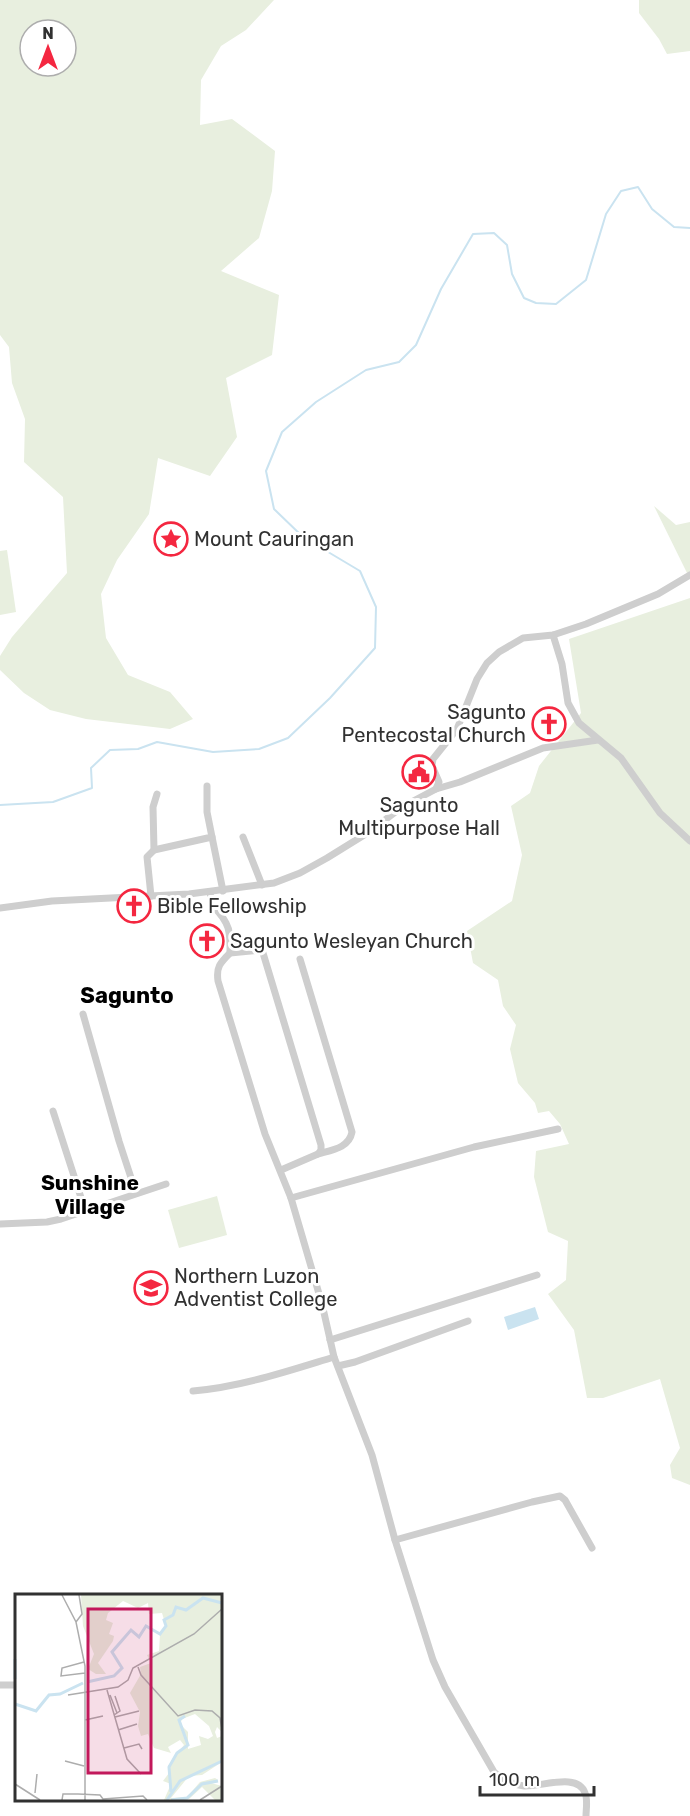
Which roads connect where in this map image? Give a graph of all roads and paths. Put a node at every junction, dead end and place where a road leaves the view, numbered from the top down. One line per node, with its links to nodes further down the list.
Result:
1 (690, 575): 2 (street)
2 (553, 635): 3 (street); 5 (street)
3 (598, 740): 5 (street); 7 (street)
4 (207, 786): 8 (street)
5 (436, 789): 12 (street)
6 (157, 794): 11 (street)
7 (687, 835): 10 (street)
8 (212, 837): 11 (street); 13 (street)
9 (243, 837): 12 (street)
10 (690, 841)
11 (154, 850): 15 (street)
12 (261, 885): 13 (street)
13 (223, 891): 14 (street)
14 (210, 892): 15 (street); 17 (street)
15 (151, 896): 16 (street)
16 (0, 908)
17 (231, 953): 22 (street); 23 (street)
18 (300, 959): 22 (street)
19 (83, 1014): 25 (street)
20 (53, 1111): 27 (street)
21 (558, 1129): 26 (street)
22 (318, 1154): 23 (street)
23 (280, 1170): 26 (street)
24 (166, 1184): 25 (street)
25 (136, 1193): 27 (street)
26 (291, 1198): 31 (street)
27 (85, 1210): 28 (street)
28 (0, 1224)
29 (537, 1275): 31 (street)
30 (468, 1321): 33 (street)
31 (330, 1340): 32 (street)
32 (334, 1357): 33 (street); 34 (street)
33 (338, 1366): 35 (street)
34 (193, 1391)
35 (395, 1540): 36 (street); 39 (street)
36 (592, 1548)
37 (0, 1684): 38 (street)
38 (15, 1685)
39 (586, 1816)

